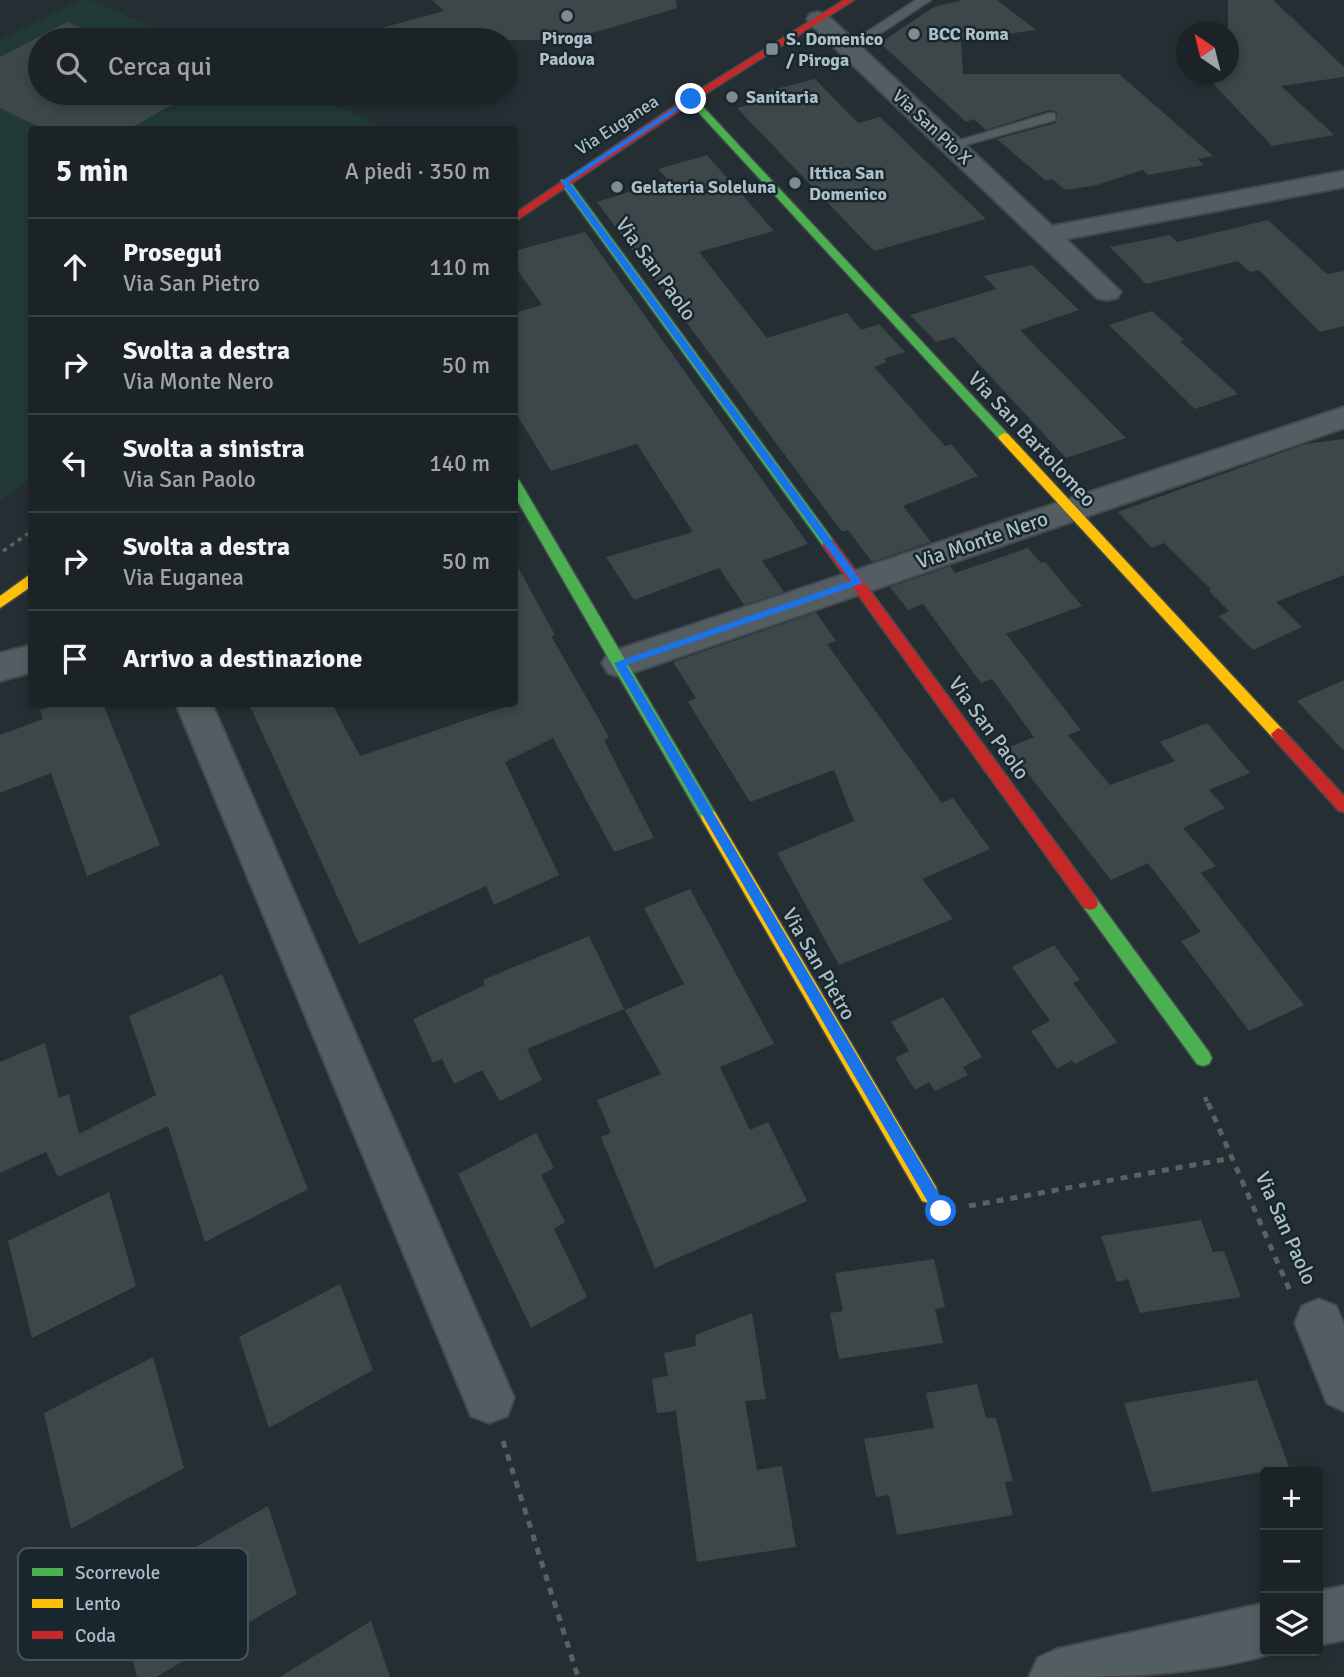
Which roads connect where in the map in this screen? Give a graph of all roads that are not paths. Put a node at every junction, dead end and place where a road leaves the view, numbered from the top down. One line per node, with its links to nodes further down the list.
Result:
1 (850, 0): 3 (street, Via Euganea)
2 (925, 0): 4 (lane)
3 (818, 19): 4 (street, Via San Pio X); 5 (street, Via Euganea)
4 (849, 48): 7 (street, Via San Pio X)
5 (691, 99): 9 (street, Via Euganea); 15 (street, Via San Bartolomeo)
6 (1050, 117): 7 (lane)
7 (951, 145): 11 (street, Via San Pio X)
8 (1344, 178): 11 (street)
9 (565, 182): 10 (street, Via Euganea); 18 (street, Via San Paolo)
10 (518, 216)
11 (1045, 235): 12 (street, Via San Pio X)
12 (1107, 292)
13 (1344, 417): 15 (street, Via Monte Nero)
14 (518, 489): 22 (street, Via San Pietro)
15 (1069, 510): 18 (street, Via Monte Nero); 25 (street, Via San Bartolomeo)
16 (28, 573): 19 (street)
17 (28, 581): 20 (street)
18 (858, 583): 22 (street, Via Monte Nero); 26 (street, Via San Paolo)
19 (0, 590)
20 (0, 603)
21 (28, 659): 23 (street)
22 (620, 663): 27 (street, Via San Pietro)
23 (0, 667)
24 (195, 707): 30 (street)
25 (1344, 806)
26 (1203, 1058)
27 (929, 1194)
28 (1319, 1323): 29 (street)
29 (1344, 1385)
30 (489, 1398)
31 (1344, 1613): 32 (street)
32 (1323, 1617)
33 (1260, 1631): 34 (street)
34 (1057, 1677)

